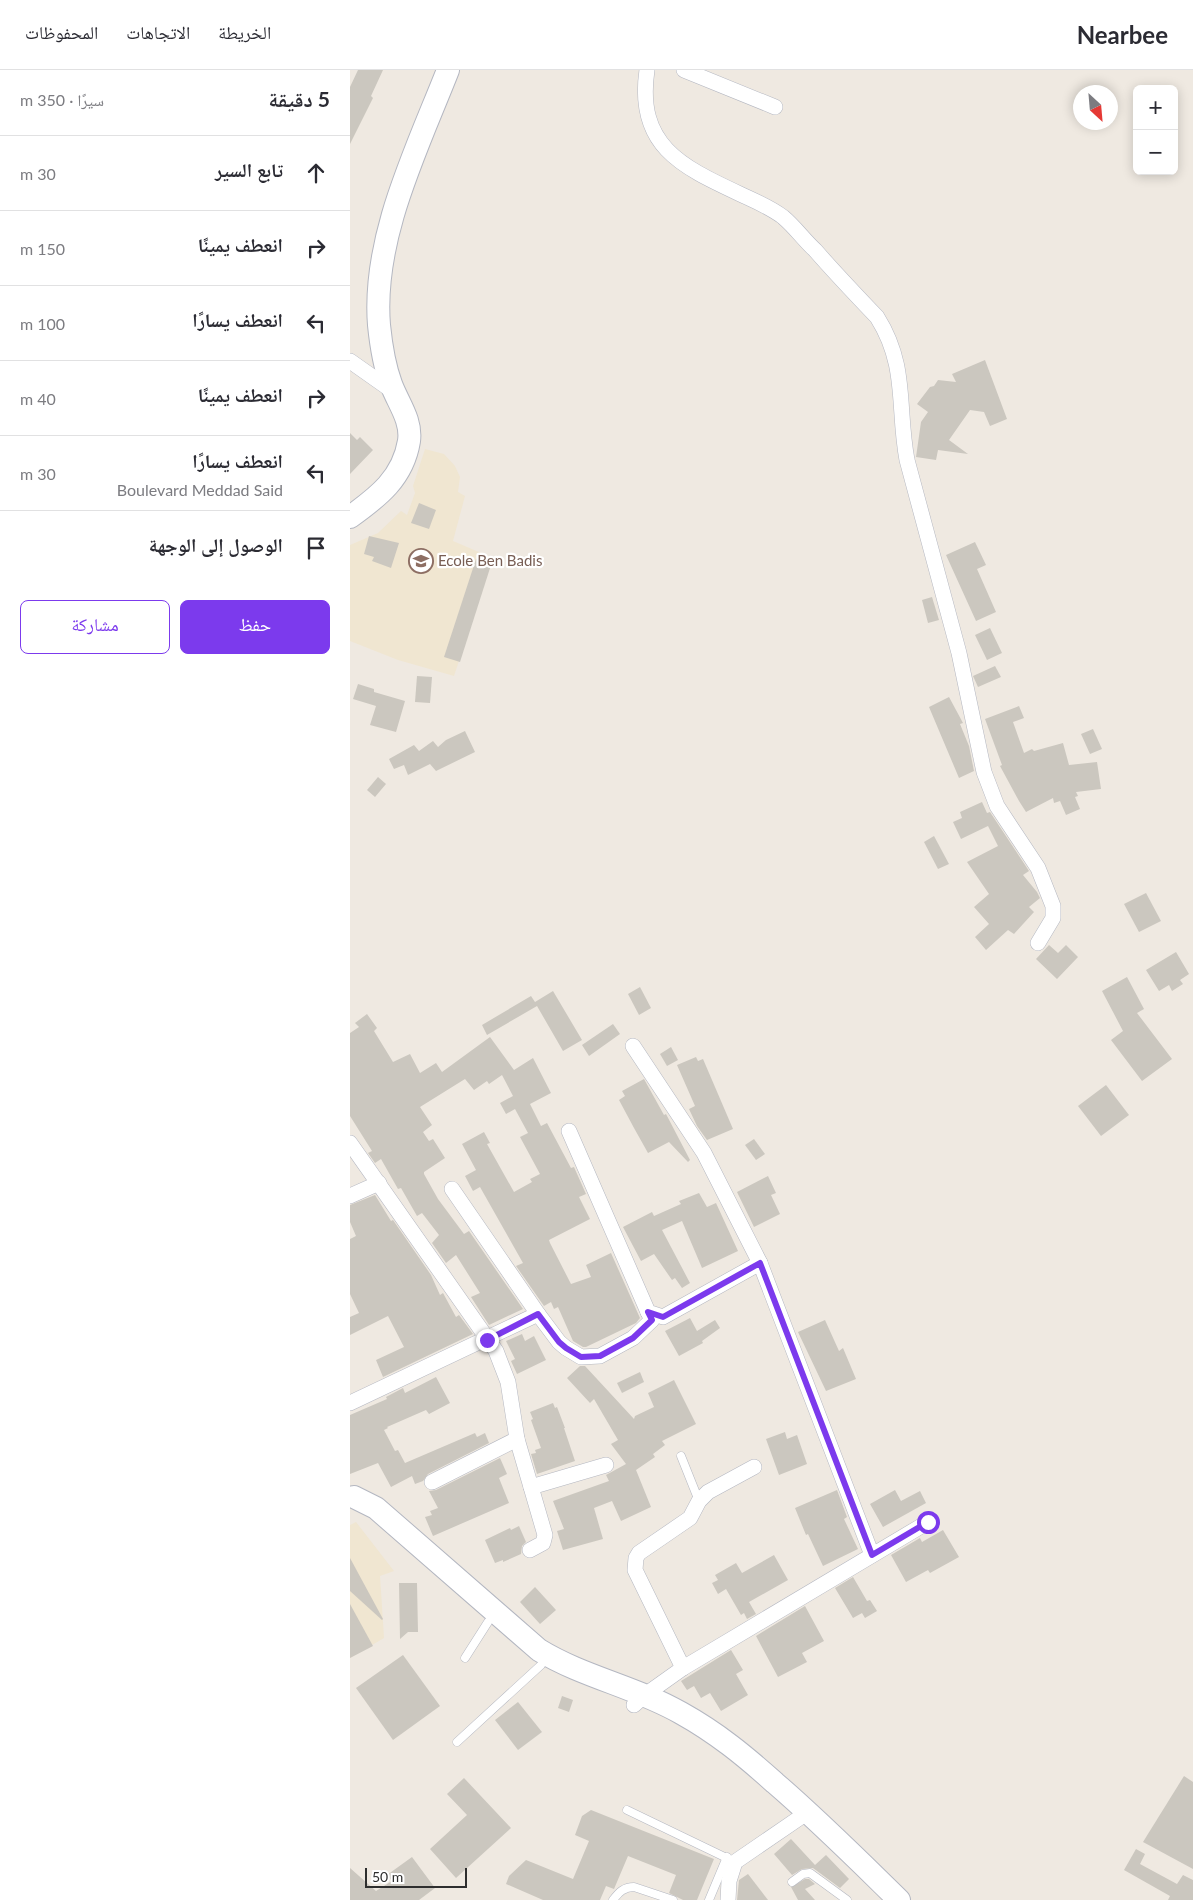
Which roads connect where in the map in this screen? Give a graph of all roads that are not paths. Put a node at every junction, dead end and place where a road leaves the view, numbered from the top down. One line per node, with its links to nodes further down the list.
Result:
1 (448, 70): 6 (street)
2 (647, 70): 8 (street)
3 (684, 70): 4 (street)
4 (775, 107)
5 (350, 361): 6 (street)
6 (394, 393): 7 (street)
7 (350, 516)
8 (1038, 943)
9 (633, 1046): 15 (street)
10 (569, 1131): 16 (street)
11 (350, 1143): 12 (street)
12 (379, 1183): 14 (street); 18 (street)
13 (452, 1189): 17 (street)
14 (350, 1196)
15 (760, 1263): 16 (street); 30 (street)
16 (648, 1312): 17 (street)
17 (538, 1314): 18 (street)
18 (487, 1340): 19 (street); 20 (street)
19 (350, 1403)
20 (516, 1439): 24 (street); 25 (street)
21 (681, 1456): 27 (lane)
22 (606, 1465): 25 (street)
23 (754, 1467): 27 (street)
24 (432, 1482)
25 (531, 1487): 29 (street)
26 (352, 1495): 31 (street); 33 (street)
27 (699, 1501): 34 (street)
28 (928, 1522): 30 (street)
29 (530, 1550)
30 (872, 1555): 34 (street)
31 (488, 1622): 32 (lane); 33 (street)
32 (465, 1658)
33 (544, 1660): 35 (street); 36 (lane)
34 (684, 1668): 35 (street)
35 (640, 1700): 38 (street)
36 (457, 1742)
37 (627, 1810): 39 (lane)
38 (804, 1815): 39 (street); 46 (street); 47 (street)
39 (731, 1859): 43 (lane); 44 (street)
40 (792, 1882): 45 (lane)
41 (613, 1900): 42 (lane)
42 (673, 1900)
43 (709, 1900)
44 (728, 1900)
45 (847, 1900)
46 (886, 1900)
47 (899, 1900)

